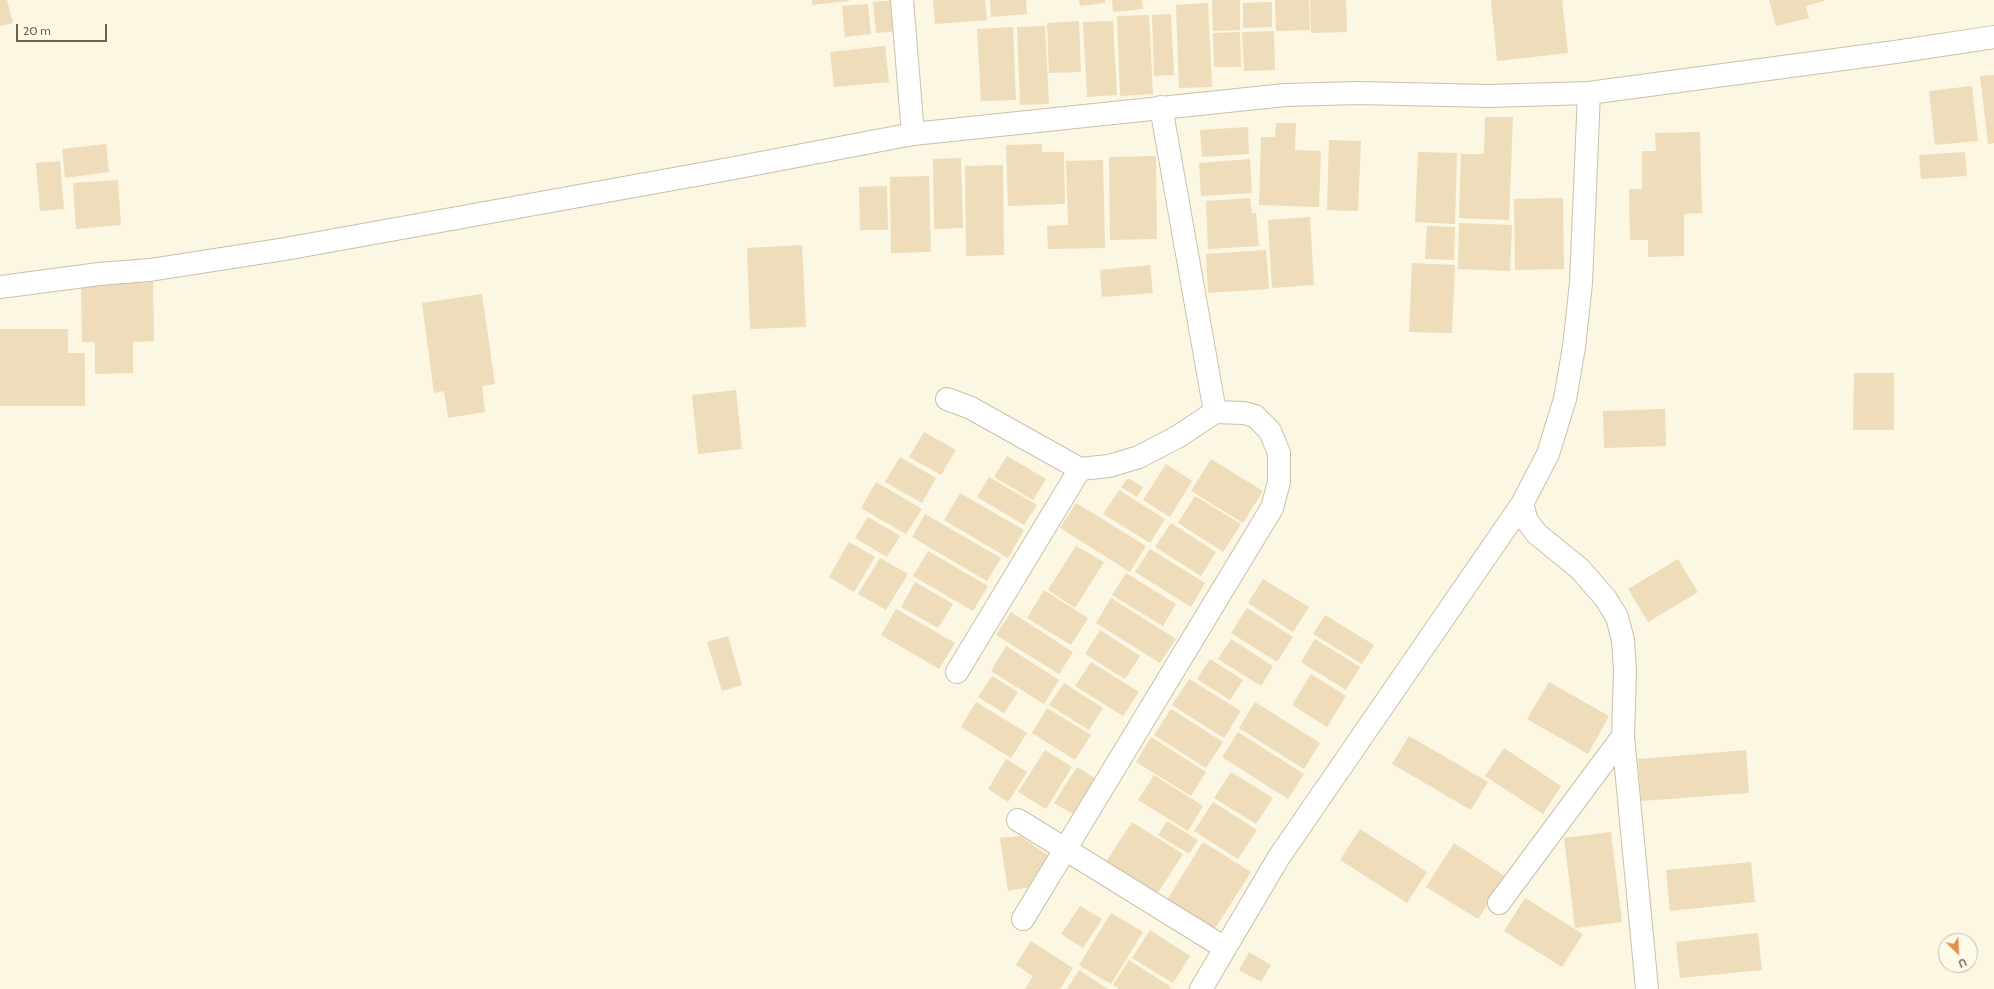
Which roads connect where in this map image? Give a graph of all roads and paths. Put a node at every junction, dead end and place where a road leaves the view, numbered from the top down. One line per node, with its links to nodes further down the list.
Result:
1 (902, 0): 5 (street)
2 (1994, 37): 3 (street)
3 (1589, 93): 4 (street); 10 (street)
4 (1160, 107): 5 (street); 8 (street)
5 (913, 134): 6 (street)
6 (0, 287)
7 (948, 399): 9 (street)
8 (1214, 412): 9 (street); 14 (street)
9 (1080, 469): 11 (street)
10 (1522, 504): 12 (street); 17 (street)
11 (957, 672)
12 (1623, 736): 15 (street); 19 (street)
13 (1018, 820): 14 (street)
14 (1066, 850): 16 (street); 17 (street)
15 (1499, 903)
16 (1023, 919)
17 (1225, 948): 18 (street)
18 (1201, 989)
19 (1647, 989)

